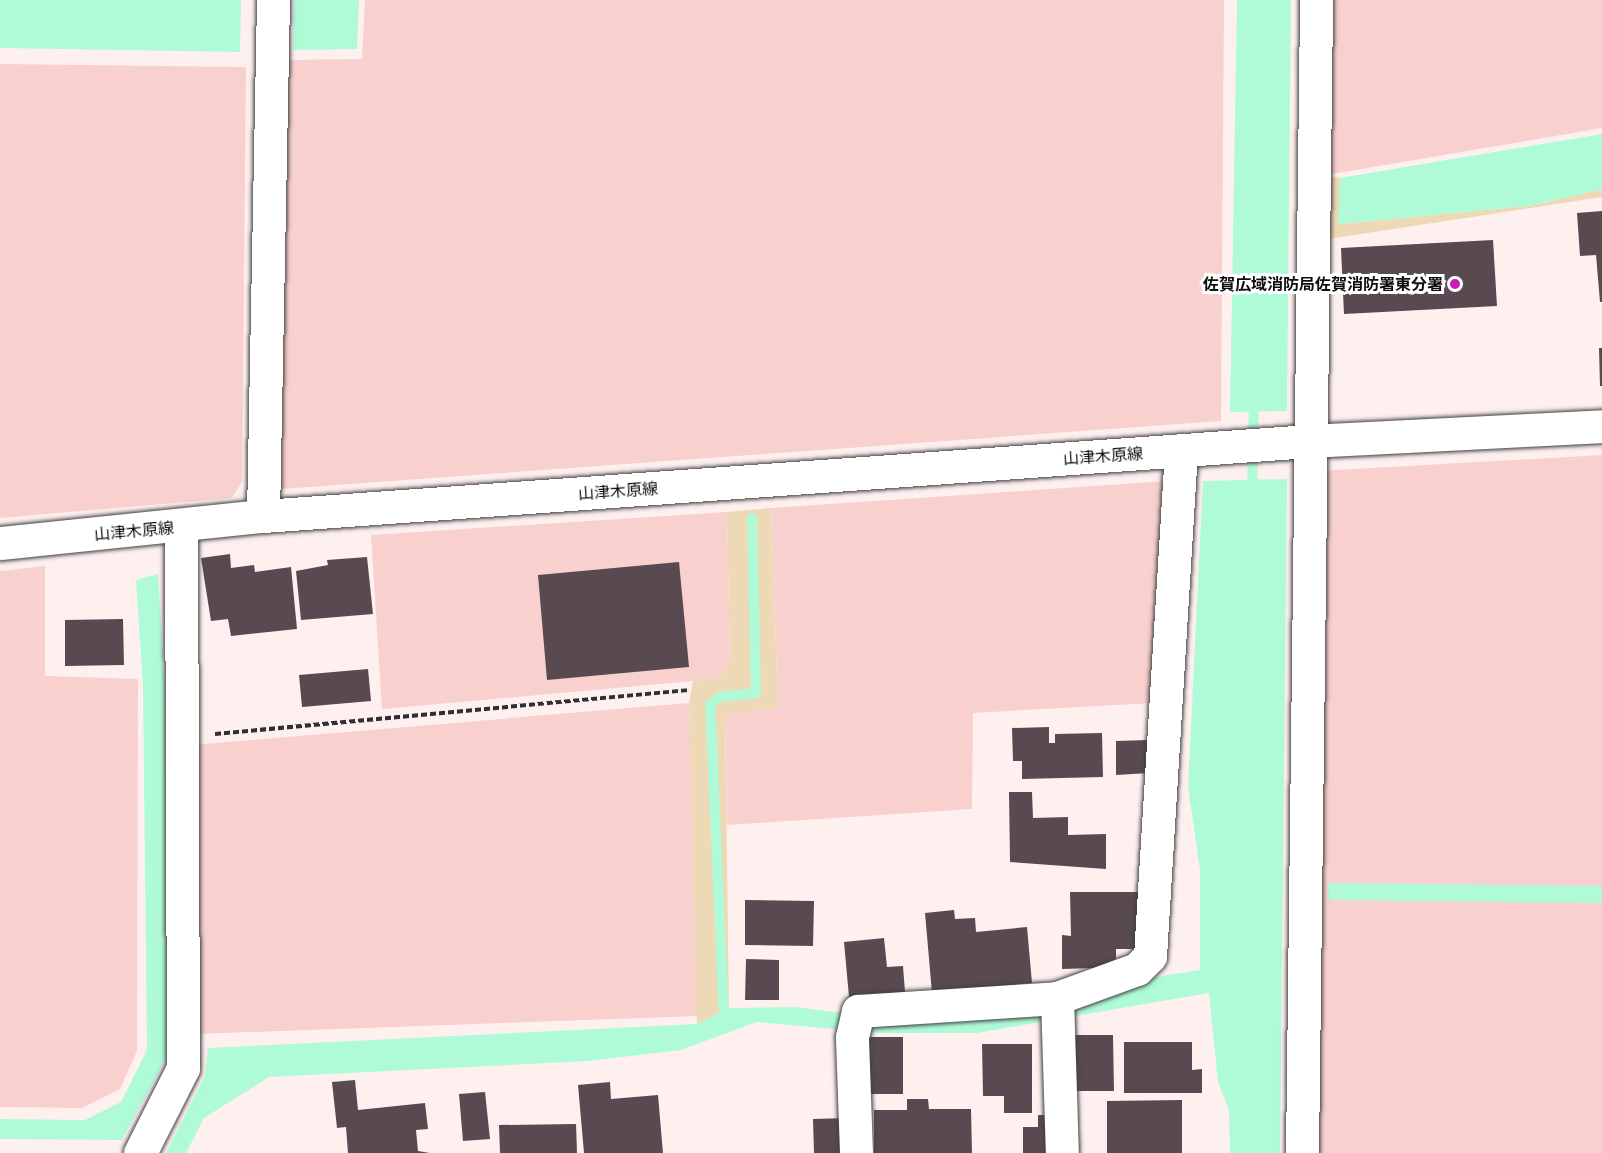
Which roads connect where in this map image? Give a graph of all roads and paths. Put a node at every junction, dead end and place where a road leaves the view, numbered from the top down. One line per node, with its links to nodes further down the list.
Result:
1 (273, 0): 6 (street)
2 (1316, 0): 4 (street)
3 (1602, 426): 4 (street, 山津木原線)
4 (1310, 441): 5 (street, 山津木原線); 15 (street)
5 (1181, 450): 6 (street, 山津木原線); 11 (street)
6 (263, 516): 7 (street, 山津木原線)
7 (181, 527): 8 (street, 山津木原線); 10 (street)
8 (0, 543)
9 (688, 690): 10 (path)
10 (182, 737): 12 (street)
11 (1057, 998): 13 (street); 14 (street)
12 (140, 1153)
13 (856, 1153)
14 (1062, 1153)
15 (1302, 1153)

